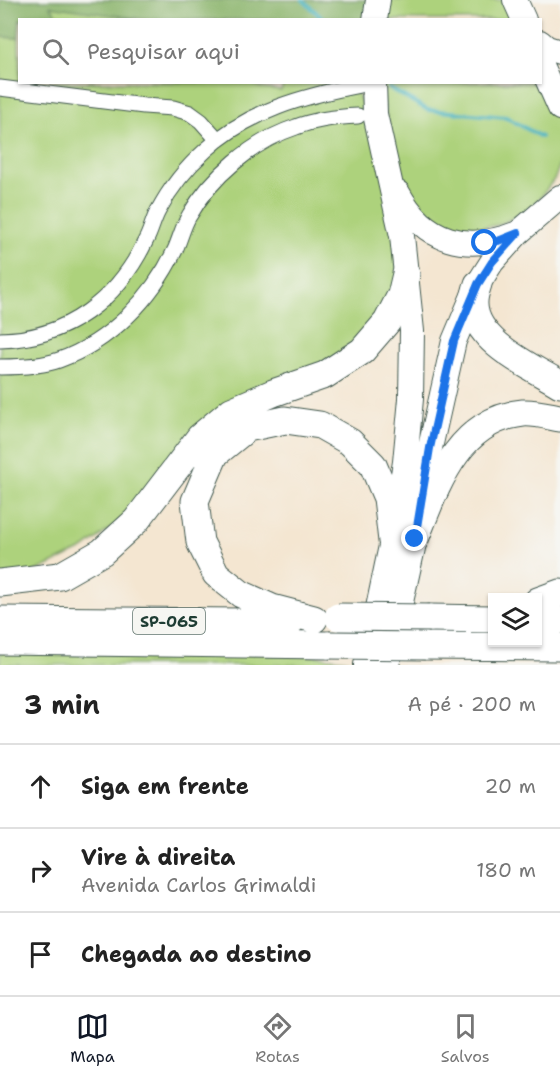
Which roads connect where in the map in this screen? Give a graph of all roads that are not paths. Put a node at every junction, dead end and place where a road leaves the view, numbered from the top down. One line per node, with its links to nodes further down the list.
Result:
1 (378, 0): 3 (main road)
2 (515, 0): 4 (main road)
3 (375, 18)
4 (523, 18)
5 (542, 44): 6 (main road)
6 (560, 52)
7 (542, 68): 10 (main road)
8 (367, 84): 12 (street); 13 (main road)
9 (0, 88): 12 (street)
10 (560, 108)
11 (358, 116): 19 (street)
12 (218, 140): 18 (street)
13 (388, 172): 15 (main road); 16 (main road)
14 (560, 198): 15 (main road)
15 (518, 233): 17 (main road)
16 (405, 274): 22 (main road); 23 (highway)
17 (478, 284): 20 (highway); 22 (main road)
18 (0, 340)
19 (0, 367)
20 (560, 384)
21 (560, 418): 22 (highway)
22 (404, 540): 26 (highway); 33 (main road); 34 (main road)
23 (0, 583)
24 (560, 593): 25 (highway)
25 (542, 599)
26 (326, 618): 27 (highway, SP-065, bridge); 28 (highway, SP-065)
27 (479, 619)
28 (0, 620)
29 (542, 620): 30 (highway)
30 (560, 620)
31 (0, 641): 32 (highway, SP-065, bridge)
32 (560, 647)
33 (366, 665)
34 (387, 665)

